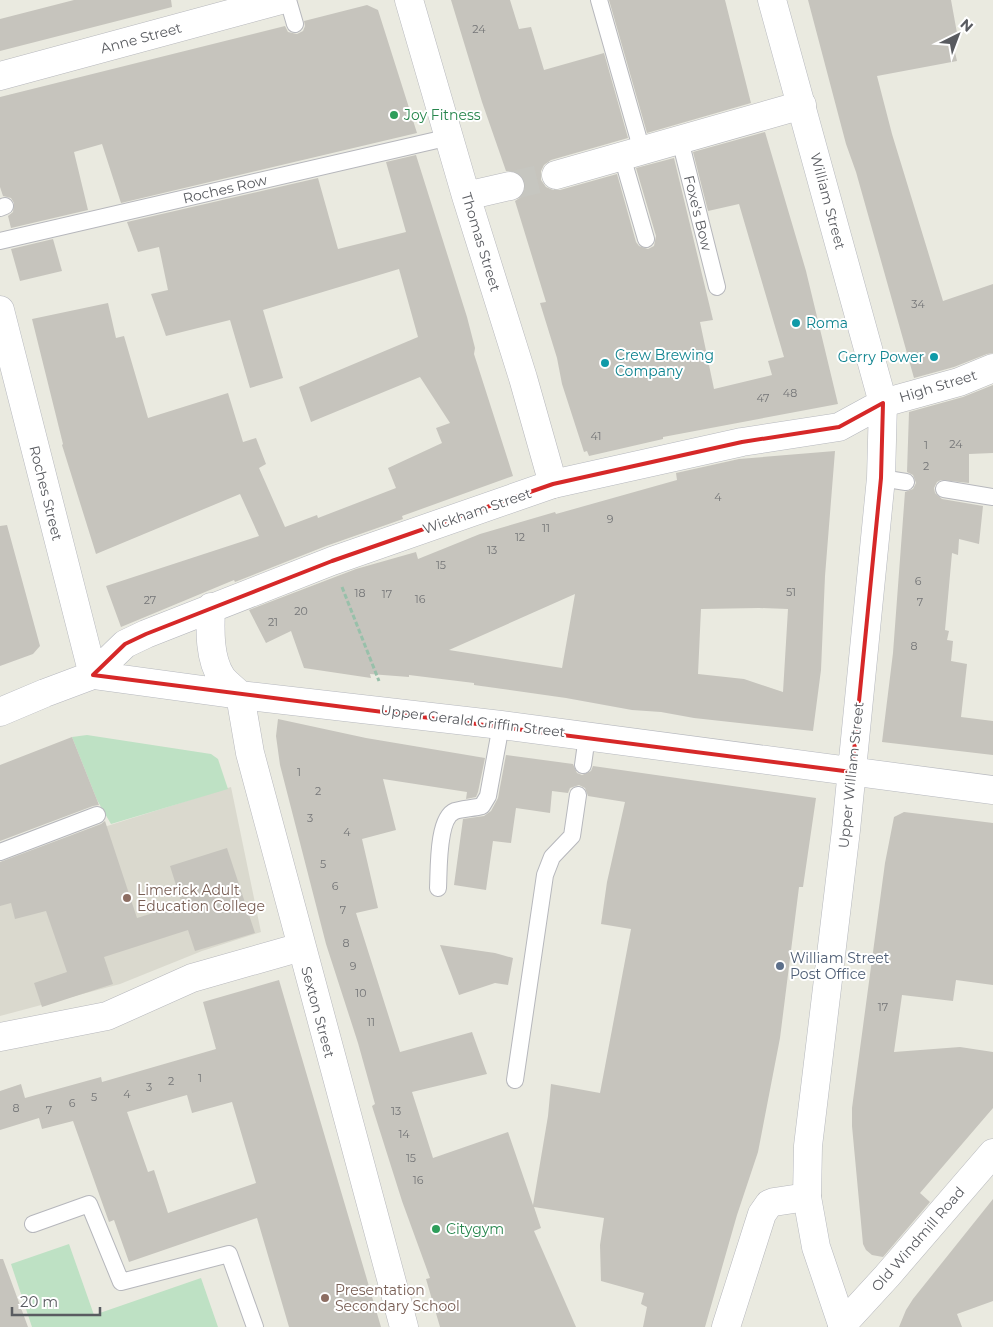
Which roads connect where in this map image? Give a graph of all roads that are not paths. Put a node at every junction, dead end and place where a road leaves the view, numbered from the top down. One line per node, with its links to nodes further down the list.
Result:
1 (281, 0): 6 (main road, Anne Street)
2 (288, 0): 7 (lane)
3 (408, 0): 10 (main road, Thomas Street)
4 (599, 0): 12 (lane)
5 (772, 0): 9 (main road, William Street)
6 (253, 4): 8 (main road, Anne Street)
7 (295, 24)
8 (0, 76)
9 (802, 105): 11 (main road); 21 (main road, William Street)
10 (450, 137): 15 (main road, Thomas Street); 17 (lane, Roches Row)
11 (680, 140): 12 (main road); 18 (lane, Foxe's Bow)
12 (632, 153): 13 (main road); 16 (lane)
13 (556, 175)
14 (510, 186): 15 (main road)
15 (466, 196): 22 (main road, Thomas Street)
16 (646, 239)
17 (0, 241)
18 (716, 287)
19 (0, 310): 26 (main road, Roches Street)
20 (993, 368): 21 (main road, High Street)
21 (882, 403): 22 (main road, Wickham Street); 32 (main road, Upper William Street)
22 (553, 484): 25 (main road, Wickham Street)
23 (944, 488): 24 (lane)
24 (993, 497)
25 (211, 608): 26 (main road, Wickham Street); 27 (main road)
26 (93, 675): 27 (main road, Upper Gerald Griffin Street); 28 (main road)
27 (240, 695): 29 (main road, Upper Gerald Griffin Street); 38 (main road, Sexton Street)
28 (0, 712)
29 (501, 725): 30 (main road, Upper Gerald Griffin Street); 37 (lane)
30 (588, 736): 31 (lane); 32 (main road, Upper Gerald Griffin Street)
31 (583, 765)
32 (852, 772): 33 (main road, Upper Gerald Griffin Street); 42 (main road, Upper William Street)
33 (993, 790)
34 (578, 795): 40 (lane)
35 (97, 815): 36 (lane)
36 (0, 852)
37 (438, 888)
38 (301, 947): 39 (main road); 46 (main road, Sexton Street)
39 (0, 1037)
40 (515, 1080)
41 (993, 1152): 44 (main road, Old Windmill Road)
42 (807, 1197): 44 (main road, Upper William Street); 47 (main road)
43 (33, 1224): 45 (lane)
44 (840, 1326)
45 (255, 1327)
46 (404, 1327)
47 (726, 1327)

